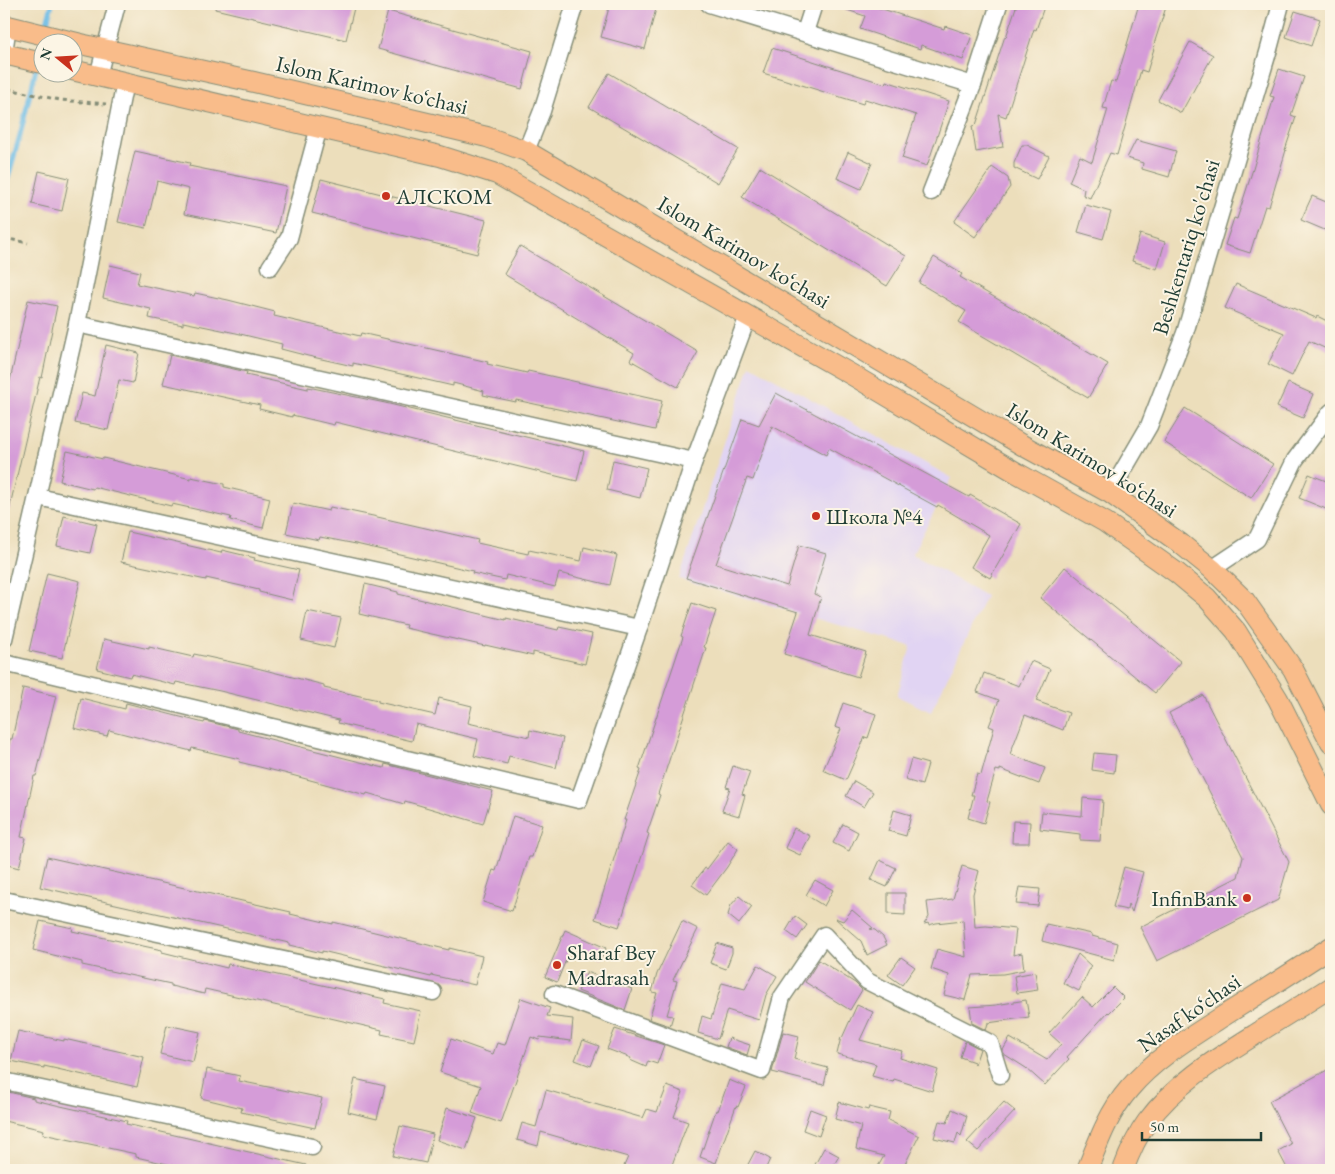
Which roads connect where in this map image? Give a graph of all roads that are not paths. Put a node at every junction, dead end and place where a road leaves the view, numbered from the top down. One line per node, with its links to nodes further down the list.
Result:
1 (117, 4): 9 (street)
2 (575, 4): 16 (street)
3 (709, 4): 8 (street)
4 (814, 4): 8 (street)
5 (999, 4): 14 (street)
6 (1281, 4): 23 (street, Beshkentariq ko'chasi)
7 (6, 26): 9 (main road, Islom Karimov ko‘chasi); 10 (street)
8 (804, 32): 14 (street)
9 (105, 50): 12 (street); 16 (main road, Islom Karimov ko‘chasi)
10 (4, 53): 11 (main road)
11 (32, 60)
12 (83, 72): 13 (main road, Islom Karimov ko‘chasi)
13 (125, 82): 15 (main road, Islom Karimov ko‘chasi); 20 (street)
14 (973, 85): 17 (street)
15 (319, 127): 18 (street); 19 (main road, Islom Karimov ko‘chasi)
16 (526, 151): 23 (main road, Islom Karimov ko‘chasi)
17 (931, 192)
18 (270, 267)
19 (748, 316): 22 (street); 30 (main road, Islom Karimov ko‘chasi)
20 (76, 324): 22 (street); 24 (street)
21 (1331, 412): 25 (street)
22 (694, 461): 26 (street)
23 (1110, 494): 25 (main road, Islom Karimov ko‘chasi)
24 (38, 497): 26 (street); 27 (street)
25 (1212, 569): 29 (main road, Islom Karimov ko‘chasi)
26 (639, 628): 28 (street)
27 (4, 639)
28 (4, 663)
29 (1331, 743)
30 (1331, 804)
31 (4, 900): 34 (street)
32 (1331, 948): 39 (main road, Nasaf ko‘chasi)
33 (1331, 987): 40 (main road)
34 (433, 992)
35 (554, 994): 36 (street)
36 (1000, 1075)
37 (4, 1081): 38 (street)
38 (312, 1147)
39 (1087, 1170)
40 (1123, 1170)

